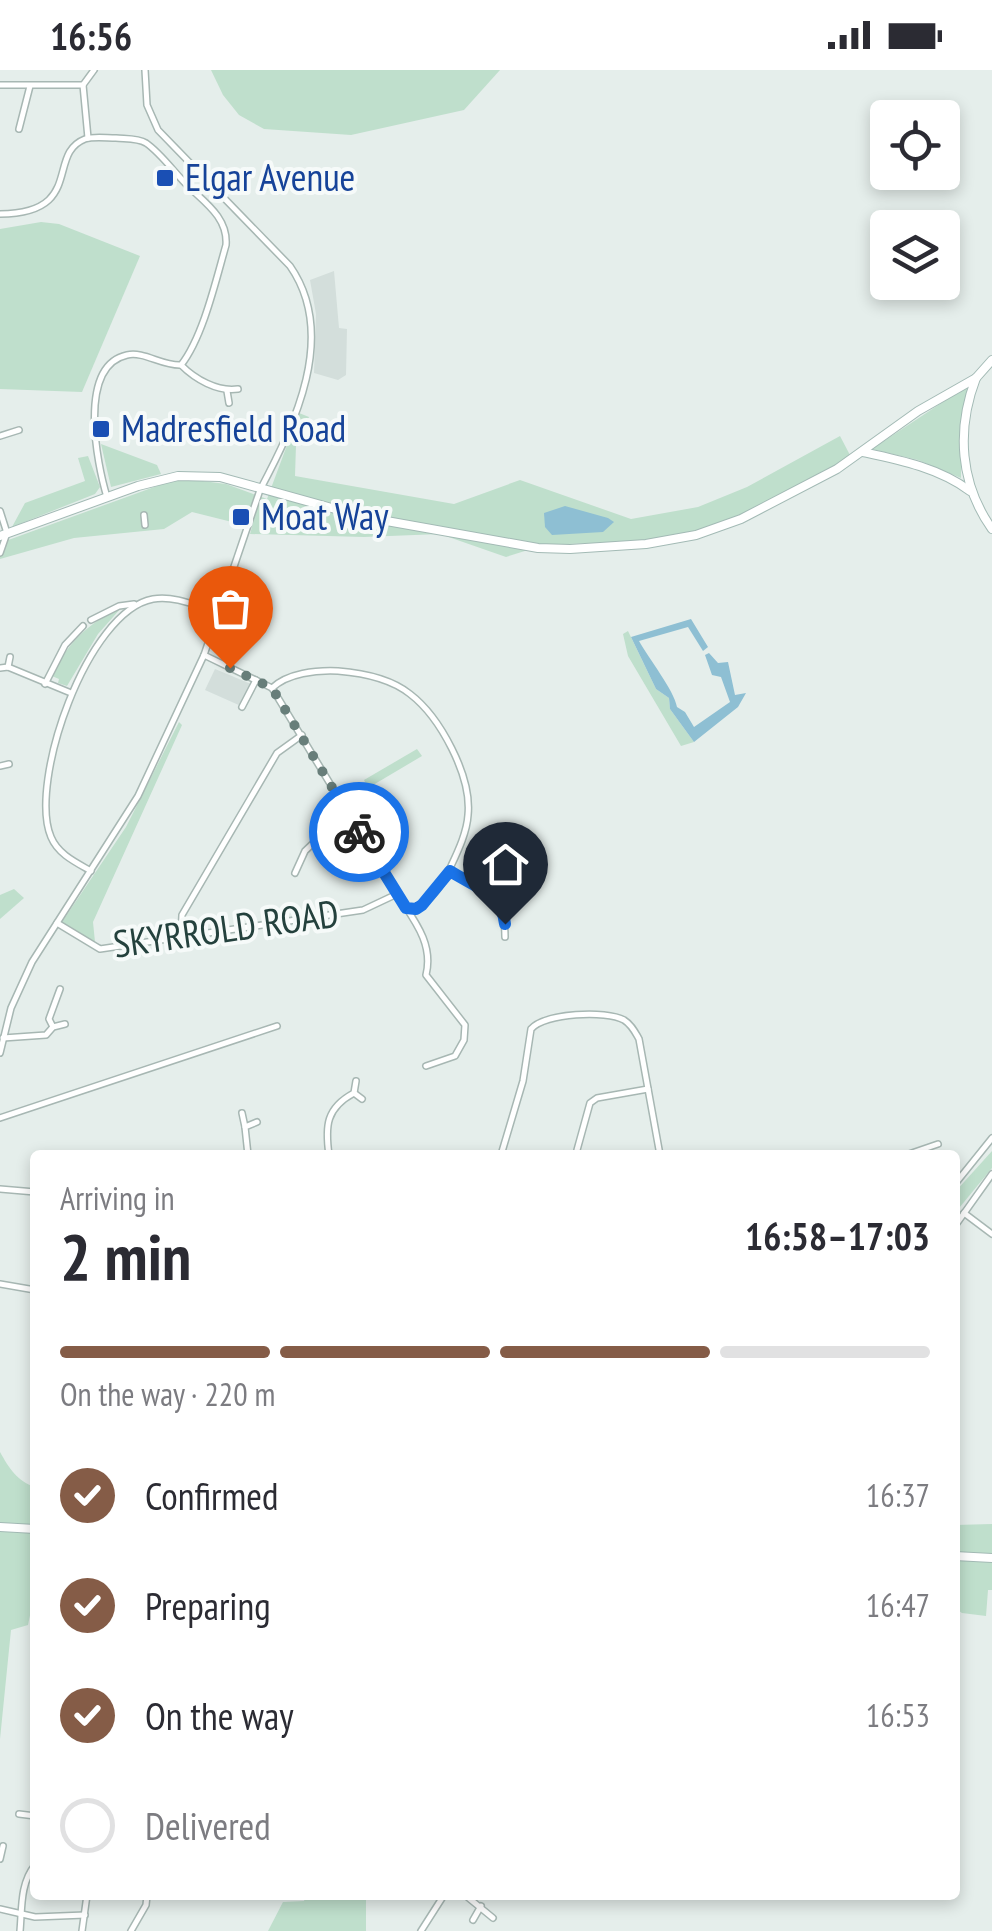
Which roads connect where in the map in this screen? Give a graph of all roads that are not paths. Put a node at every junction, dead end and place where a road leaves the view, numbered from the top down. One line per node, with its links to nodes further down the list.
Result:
1 (94, 70): 4 (street)
2 (144, 70): 18 (street)
3 (0, 85): 5 (street)
4 (83, 85): 5 (street); 7 (street)
5 (30, 86): 6 (street)
6 (10, 123)
7 (88, 138): 8 (street); 10 (street)
8 (0, 214)
9 (992, 360): 11 (street)
10 (180, 365): 13 (street); 20 (street)
11 (976, 378): 17 (street); 19 (street)
12 (238, 389): 13 (street)
13 (228, 390): 14 (street)
14 (229, 402)
15 (19, 430): 16 (street)
16 (0, 436)
17 (863, 452): 18 (street); 19 (street)
18 (260, 490): 20 (street); 28 (street)
19 (970, 492): 24 (street)
20 (108, 498): 25 (street)
21 (0, 511): 25 (street)
22 (144, 515): 23 (street)
23 (145, 525)
24 (992, 529)
25 (4, 534): 26 (street)
26 (0, 554)
27 (137, 604): 28 (street); 29 (street); 38 (street)
28 (220, 614): 31 (street)
29 (91, 620)
30 (83, 626): 36 (street)
31 (204, 655): 35 (street); 45 (street)
32 (10, 656): 33 (street)
33 (8, 667): 34 (street); 36 (street)
34 (0, 668)
35 (256, 680): 37 (street); 39 (street)
36 (45, 684): 38 (street)
37 (272, 688): 40 (street); 44 (street)
38 (71, 693): 45 (street)
39 (242, 708)
40 (302, 735): 43 (street); 50 (street)
41 (9, 764): 42 (street)
42 (0, 766)
43 (347, 812): 46 (street); 47 (street)
44 (450, 871): 48 (street); 51 (street)
45 (91, 872): 49 (street)
46 (295, 872)
47 (397, 894): 48 (street); 50 (street, SKYRROLD ROAD)
48 (410, 910): 58 (street)
49 (57, 923): 50 (street, SKYRROLD ROAD); 56 (street)
50 (181, 937)
51 (505, 937)
52 (60, 989): 54 (street)
53 (65, 1024): 54 (street)
54 (53, 1026): 56 (street)
55 (277, 1026): 64 (street)
56 (3, 1038): 57 (street)
57 (0, 1053)
58 (426, 1066)
59 (356, 1081): 61 (street)
60 (648, 1089): 71 (street); 72 (street); 73 (street)
61 (354, 1093): 62 (street); 70 (street)
62 (362, 1098)
63 (242, 1113): 66 (street)
64 (0, 1118)
65 (257, 1122): 66 (street)
66 (245, 1126): 69 (street)
67 (992, 1138): 76 (street)
68 (938, 1144): 74 (street)
69 (247, 1150)
70 (327, 1150)
71 (502, 1150)
72 (577, 1150)
73 (659, 1150)
74 (921, 1150)
75 (992, 1174): 79 (street)
76 (960, 1178)
77 (0, 1189): 78 (street)
78 (30, 1192)
79 (964, 1213): 80 (street); 81 (street)
80 (960, 1219)
81 (992, 1234)
82 (0, 1284): 83 (street)
83 (30, 1289)
84 (1, 1527): 85 (street)
85 (30, 1530)
86 (960, 1556): 87 (street)
87 (992, 1558)
88 (19, 1814): 89 (street)
89 (30, 1815)
90 (3, 1846): 91 (street)
91 (0, 1859)
92 (30, 1871): 99 (street)
93 (87, 1900): 100 (street)
94 (146, 1900): 105 (street)
95 (441, 1900): 106 (street)
96 (472, 1900): 97 (street)
97 (481, 1906): 101 (street); 102 (street)
98 (0, 1910): 99 (street)
99 (19, 1914): 100 (street); 103 (street)
100 (85, 1916): 104 (street)
101 (493, 1918)
102 (472, 1920)
103 (20, 1931)
104 (82, 1931)
105 (130, 1931)
106 (421, 1931)

